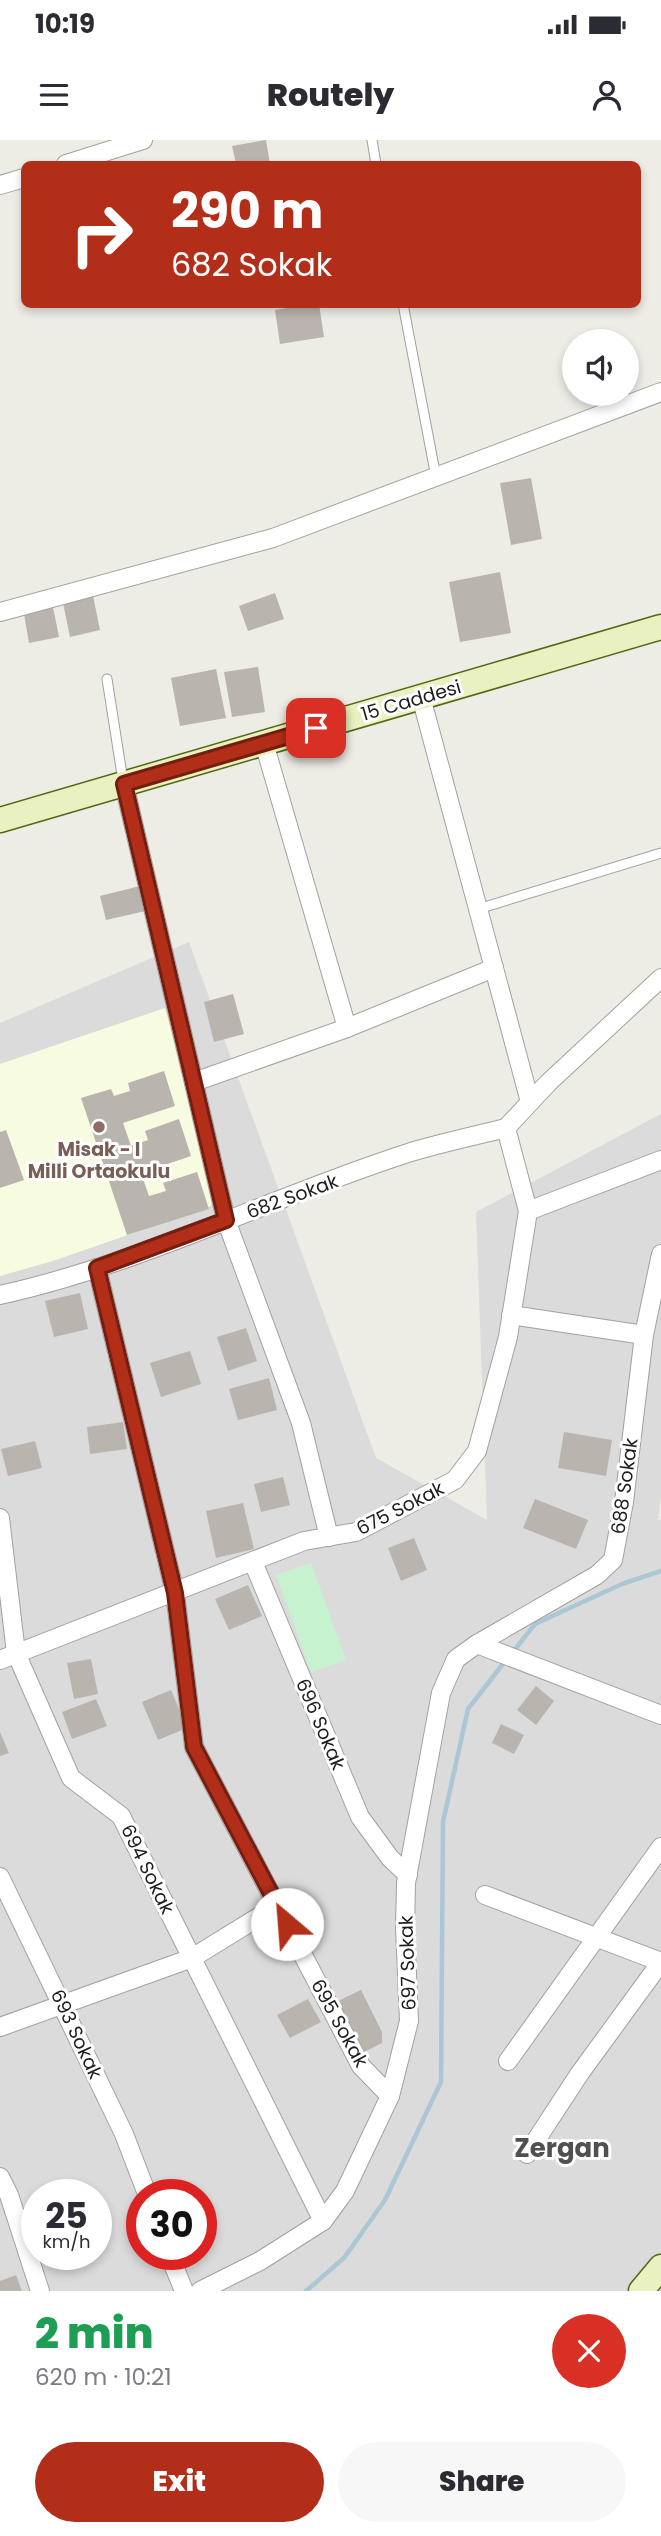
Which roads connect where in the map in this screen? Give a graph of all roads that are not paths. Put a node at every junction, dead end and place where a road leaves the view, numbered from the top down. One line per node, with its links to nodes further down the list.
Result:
1 (143, 140): 3 (street)
2 (372, 140): 4 (lane)
3 (76, 161)
4 (376, 161)
5 (21, 179): 6 (street)
6 (0, 185)
7 (404, 308): 9 (lane)
8 (661, 392): 9 (street)
9 (436, 477): 10 (street)
10 (0, 612)
11 (661, 627): 13 (street, 15 Caddesi)
12 (107, 679): 15 (lane)
13 (421, 697): 14 (street, 15 Caddesi); 18 (street)
14 (264, 743): 15 (street, 15 Caddesi); 21 (street)
15 (124, 784): 16 (street, 15 Caddesi); 22 (street)
16 (1, 816)
17 (661, 853): 18 (lane)
18 (478, 909): 19 (street)
19 (494, 968): 21 (street); 23 (street)
20 (661, 978): 23 (street)
21 (347, 1028): 22 (street)
22 (194, 1082): 27 (street)
23 (530, 1102): 24 (street)
24 (506, 1128): 26 (street); 27 (street, 682 Sokak)
25 (661, 1160): 26 (street)
26 (528, 1211): 31 (street, 675 Sokak)
27 (226, 1220): 29 (street, 682 Sokak); 34 (street)
28 (661, 1254): 32 (street, 688 Sokak)
29 (97, 1268): 30 (street, 682 Sokak); 36 (street, 695 Sokak)
30 (0, 1295)
31 (511, 1315): 32 (street); 34 (street, 675 Sokak)
32 (644, 1335): 37 (street, 688 Sokak)
33 (0, 1518): 38 (street, 694 Sokak)
34 (329, 1537): 35 (street, 675 Sokak)
35 (253, 1562): 36 (street, 675 Sokak); 41 (street, 696 Sokak)
36 (175, 1593): 38 (street, 675 Sokak); 44 (street, 695 Sokak)
37 (477, 1644): 39 (street); 41 (street, 697 Sokak)
38 (8, 1656): 46 (street, 694 Sokak)
39 (661, 1715)
40 (661, 1847): 45 (street)
41 (408, 1875): 51 (street, 697 Sokak)
42 (0, 1877): 48 (street, 693 Sokak)
43 (485, 1895): 45 (street)
44 (278, 1905): 46 (street); 51 (street, 695 Sokak)
45 (597, 1936): 47 (street); 50 (street)
46 (192, 1958): 48 (street); 55 (street, 694 Sokak)
47 (661, 1962): 52 (street)
48 (63, 2004): 49 (street); 54 (street, 693 Sokak)
49 (0, 2027)
50 (508, 2061)
51 (390, 2096): 55 (street, 697 Sokak)
52 (527, 2154)
53 (0, 2178): 58 (street)
54 (141, 2179)
55 (323, 2221): 60 (street, 697 Sokak)
56 (661, 2267): 61 (street)
57 (175, 2270): 59 (street)
58 (40, 2291)
59 (184, 2291)
60 (200, 2291)
61 (641, 2291)

